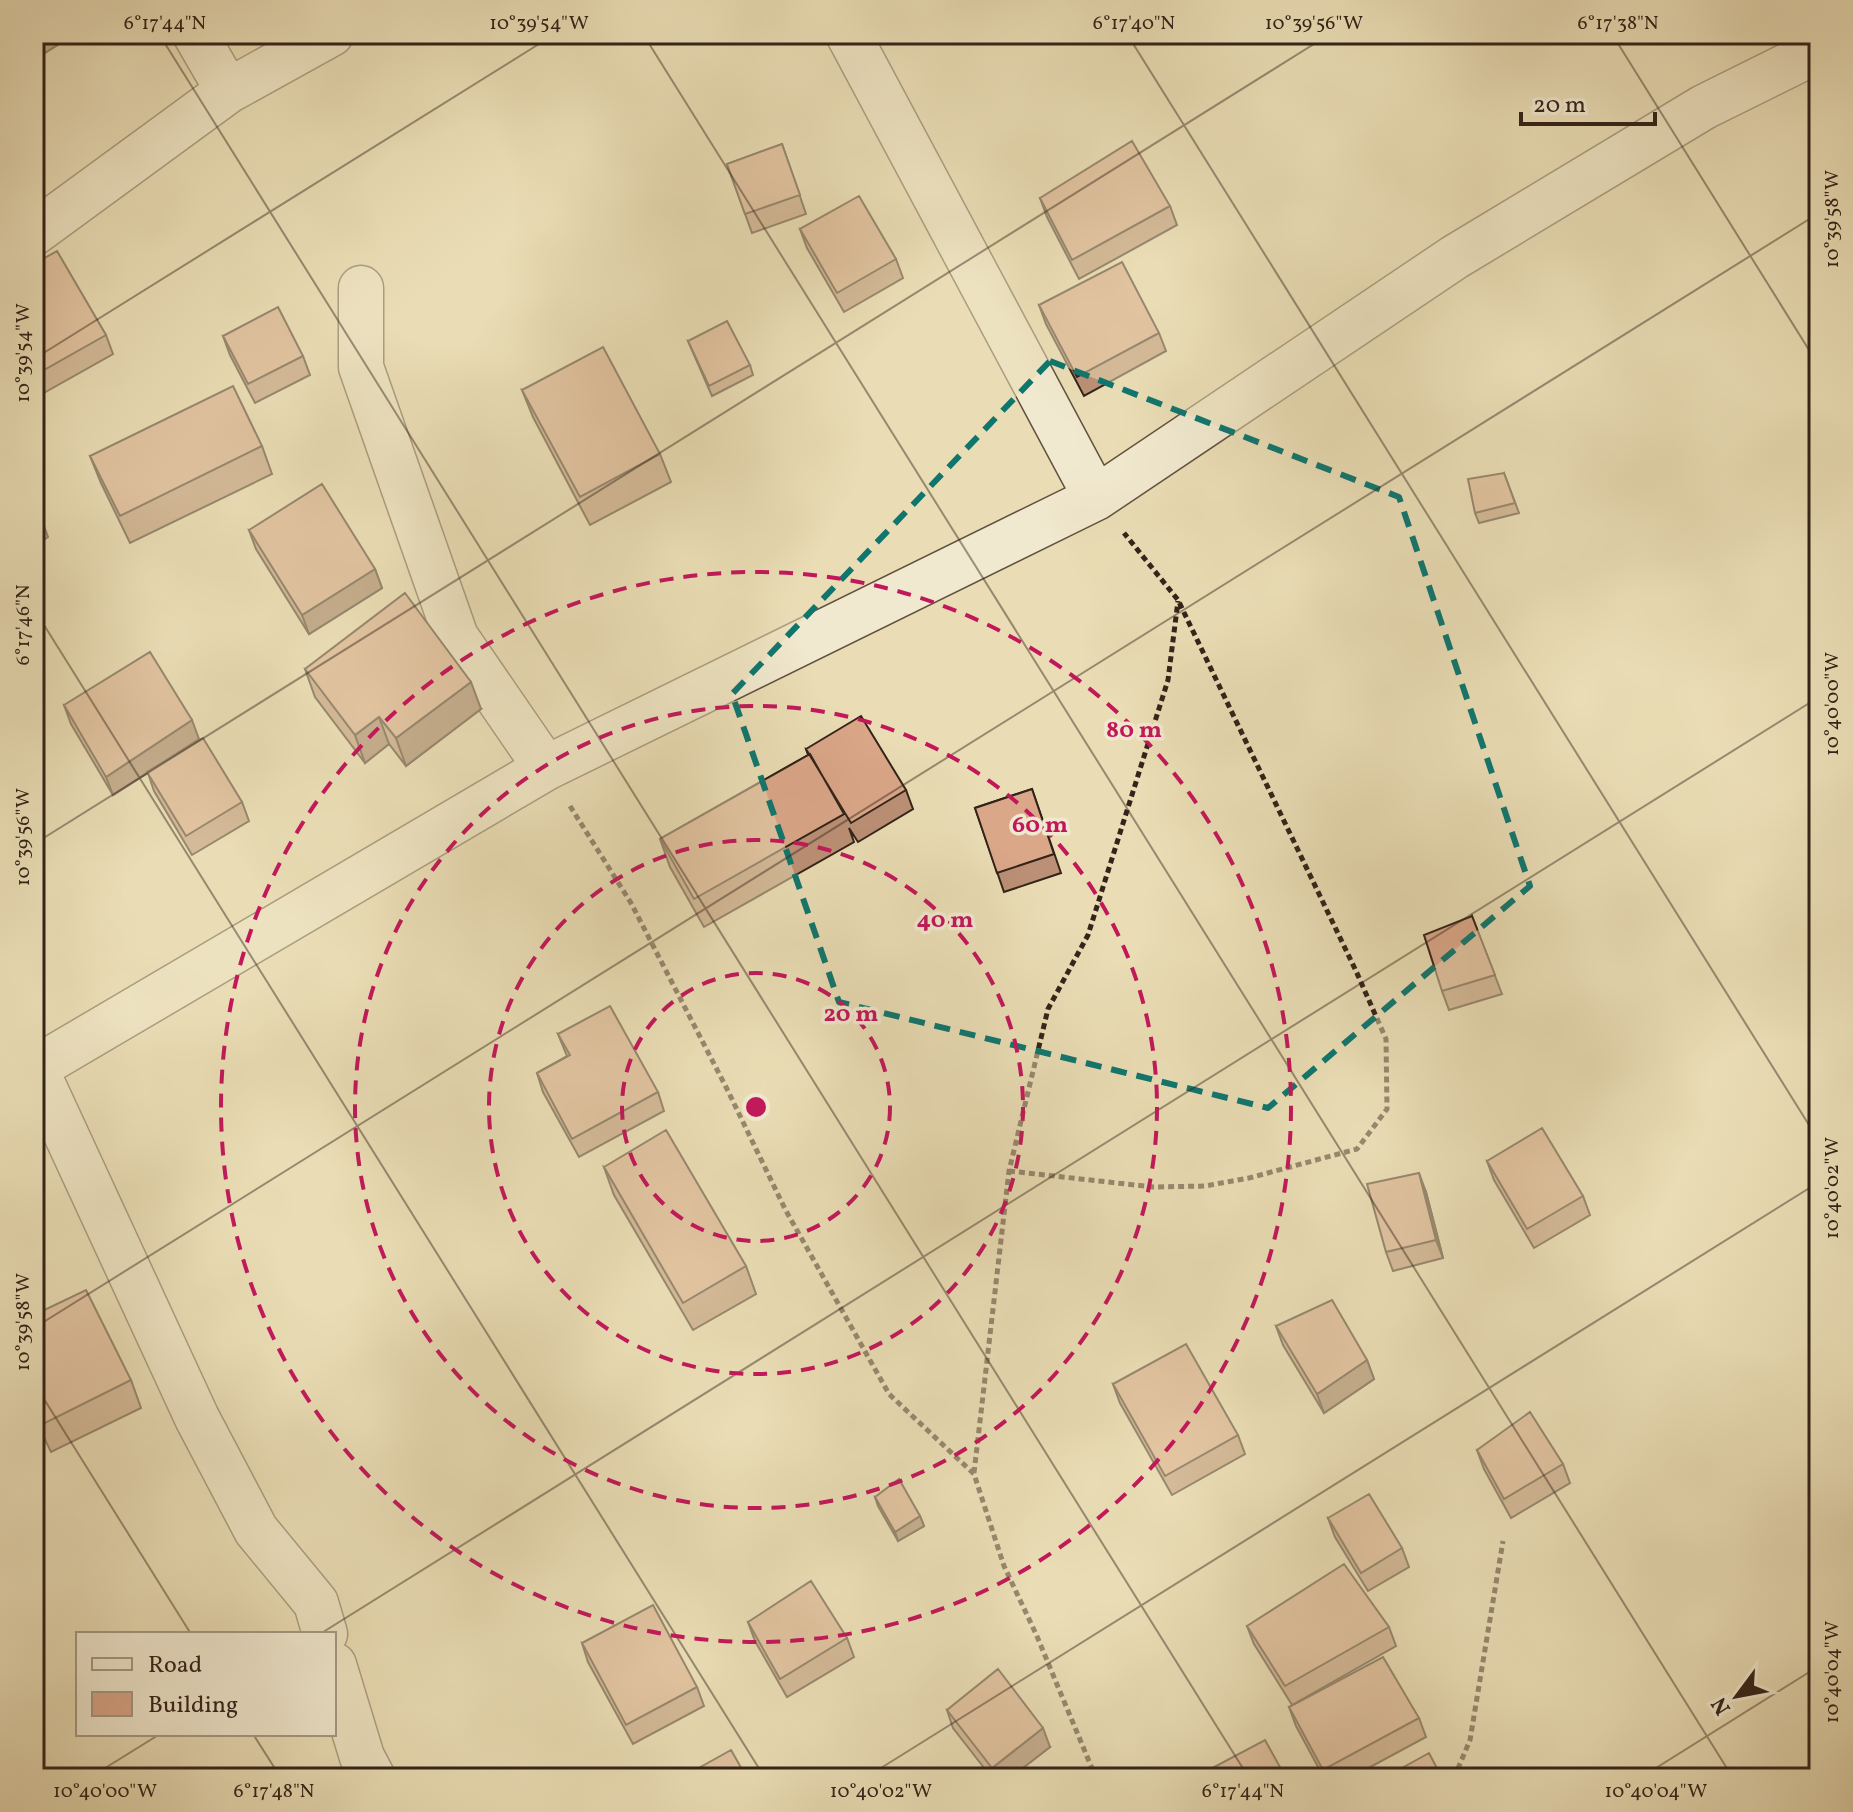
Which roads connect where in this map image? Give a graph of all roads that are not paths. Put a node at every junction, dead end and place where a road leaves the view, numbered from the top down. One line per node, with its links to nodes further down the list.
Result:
1 (195, 34): 5 (street)
2 (331, 34): 5 (street)
3 (848, 34): 8 (street)
4 (1819, 50): 8 (street)
5 (228, 91): 6 (street)
6 (34, 233)
7 (361, 288): 9 (street)
8 (1096, 498): 9 (street)
9 (546, 768): 10 (street)
10 (34, 1067): 11 (street)
11 (324, 1632)
12 (336, 1672): 13 (street)
13 (373, 1778)

